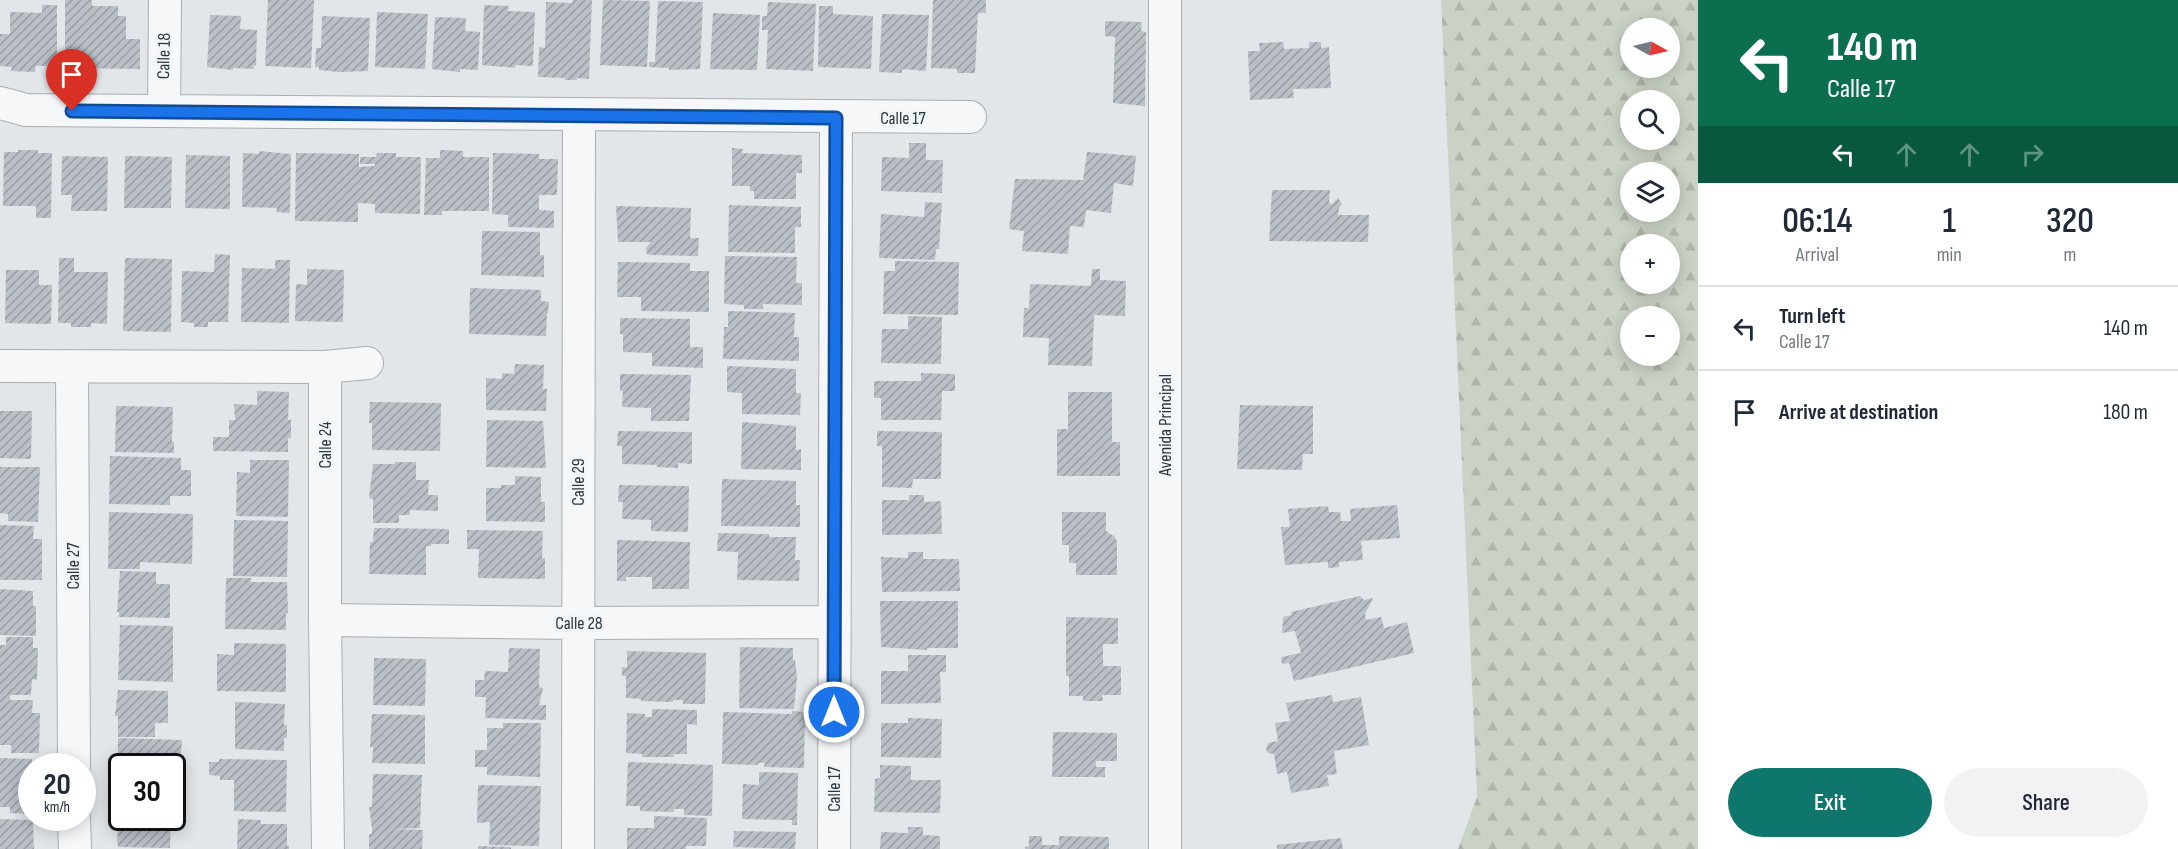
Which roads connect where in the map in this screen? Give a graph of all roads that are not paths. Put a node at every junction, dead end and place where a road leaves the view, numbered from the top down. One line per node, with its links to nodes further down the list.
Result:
1 (165, 0): 4 (street, Calle 18)
2 (1165, 0): 21 (street, Avenida Principal)
3 (0, 103): 4 (street, Calle 17)
4 (164, 111): 5 (street, Calle 17)
5 (579, 114): 7 (street, Calle 17); 14 (street, Calle 29)
6 (970, 117): 7 (street, Calle 17)
7 (836, 118): 13 (street, Calle 17)
8 (367, 363): 11 (street)
9 (0, 366): 10 (street)
10 (72, 366): 11 (street); 15 (street, Calle 27)
11 (325, 367): 12 (street, Calle 24)
12 (324, 620): 14 (street, Calle 28); 18 (street, Calle 24)
13 (834, 622): 14 (street, Calle 28); 20 (street, Calle 17)
14 (578, 623): 19 (street, Calle 29)
15 (74, 753)
16 (75, 831): 17 (street)
17 (75, 849)
18 (328, 849)
19 (578, 849)
20 (834, 849)
21 (1165, 849)

